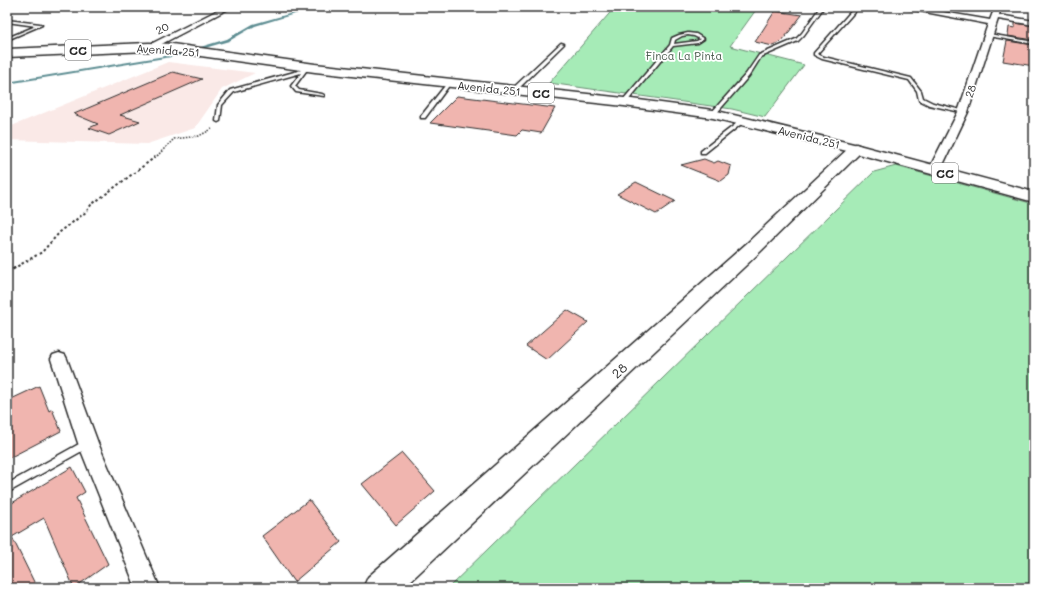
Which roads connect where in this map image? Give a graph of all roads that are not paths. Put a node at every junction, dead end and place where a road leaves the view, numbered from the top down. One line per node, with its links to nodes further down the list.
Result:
1 (228, 7): 13 (street, 20)
2 (822, 7): 21 (lane)
3 (856, 7): 20 (lane)
4 (902, 7): 5 (street)
5 (995, 15): 7 (street); 8 (street, 28)
6 (7, 21): 9 (lane)
7 (1034, 23)
8 (989, 35): 10 (lane); 20 (street, 28)
9 (7, 39)
10 (1034, 43)
11 (562, 44): 17 (lane)
12 (672, 45): 12 (lane); 19 (lane)
13 (149, 47): 14 (main road, Avenida 251 / CC); 15 (main road, Avenida 251 / CC)
14 (7, 53)
15 (310, 69): 16 (main road, Avenida 251 / CC); 18 (lane); 23 (lane)
16 (449, 83): 17 (main road, Avenida 251 / CC); 22 (lane)
17 (514, 90): 19 (main road, Avenida 251 / CC)
18 (322, 95)
19 (624, 102): 21 (main road, Avenida 251 / CC)
20 (963, 112): 27 (street, 28)
21 (713, 114): 24 (main road, Avenida 251 / CC)
22 (423, 117)
23 (218, 121)
24 (743, 121): 25 (main road, Avenida 251 / CC); 26 (lane)
25 (856, 149): 27 (main road, Avenida 251 / CC); 33 (street, 28)
26 (703, 152)
27 (934, 171): 28 (main road, Avenida 251 / CC)
28 (1034, 197)
29 (59, 359): 30 (street)
30 (88, 443): 31 (lane); 32 (street)
31 (7, 489)
32 (148, 588)
33 (379, 588)

